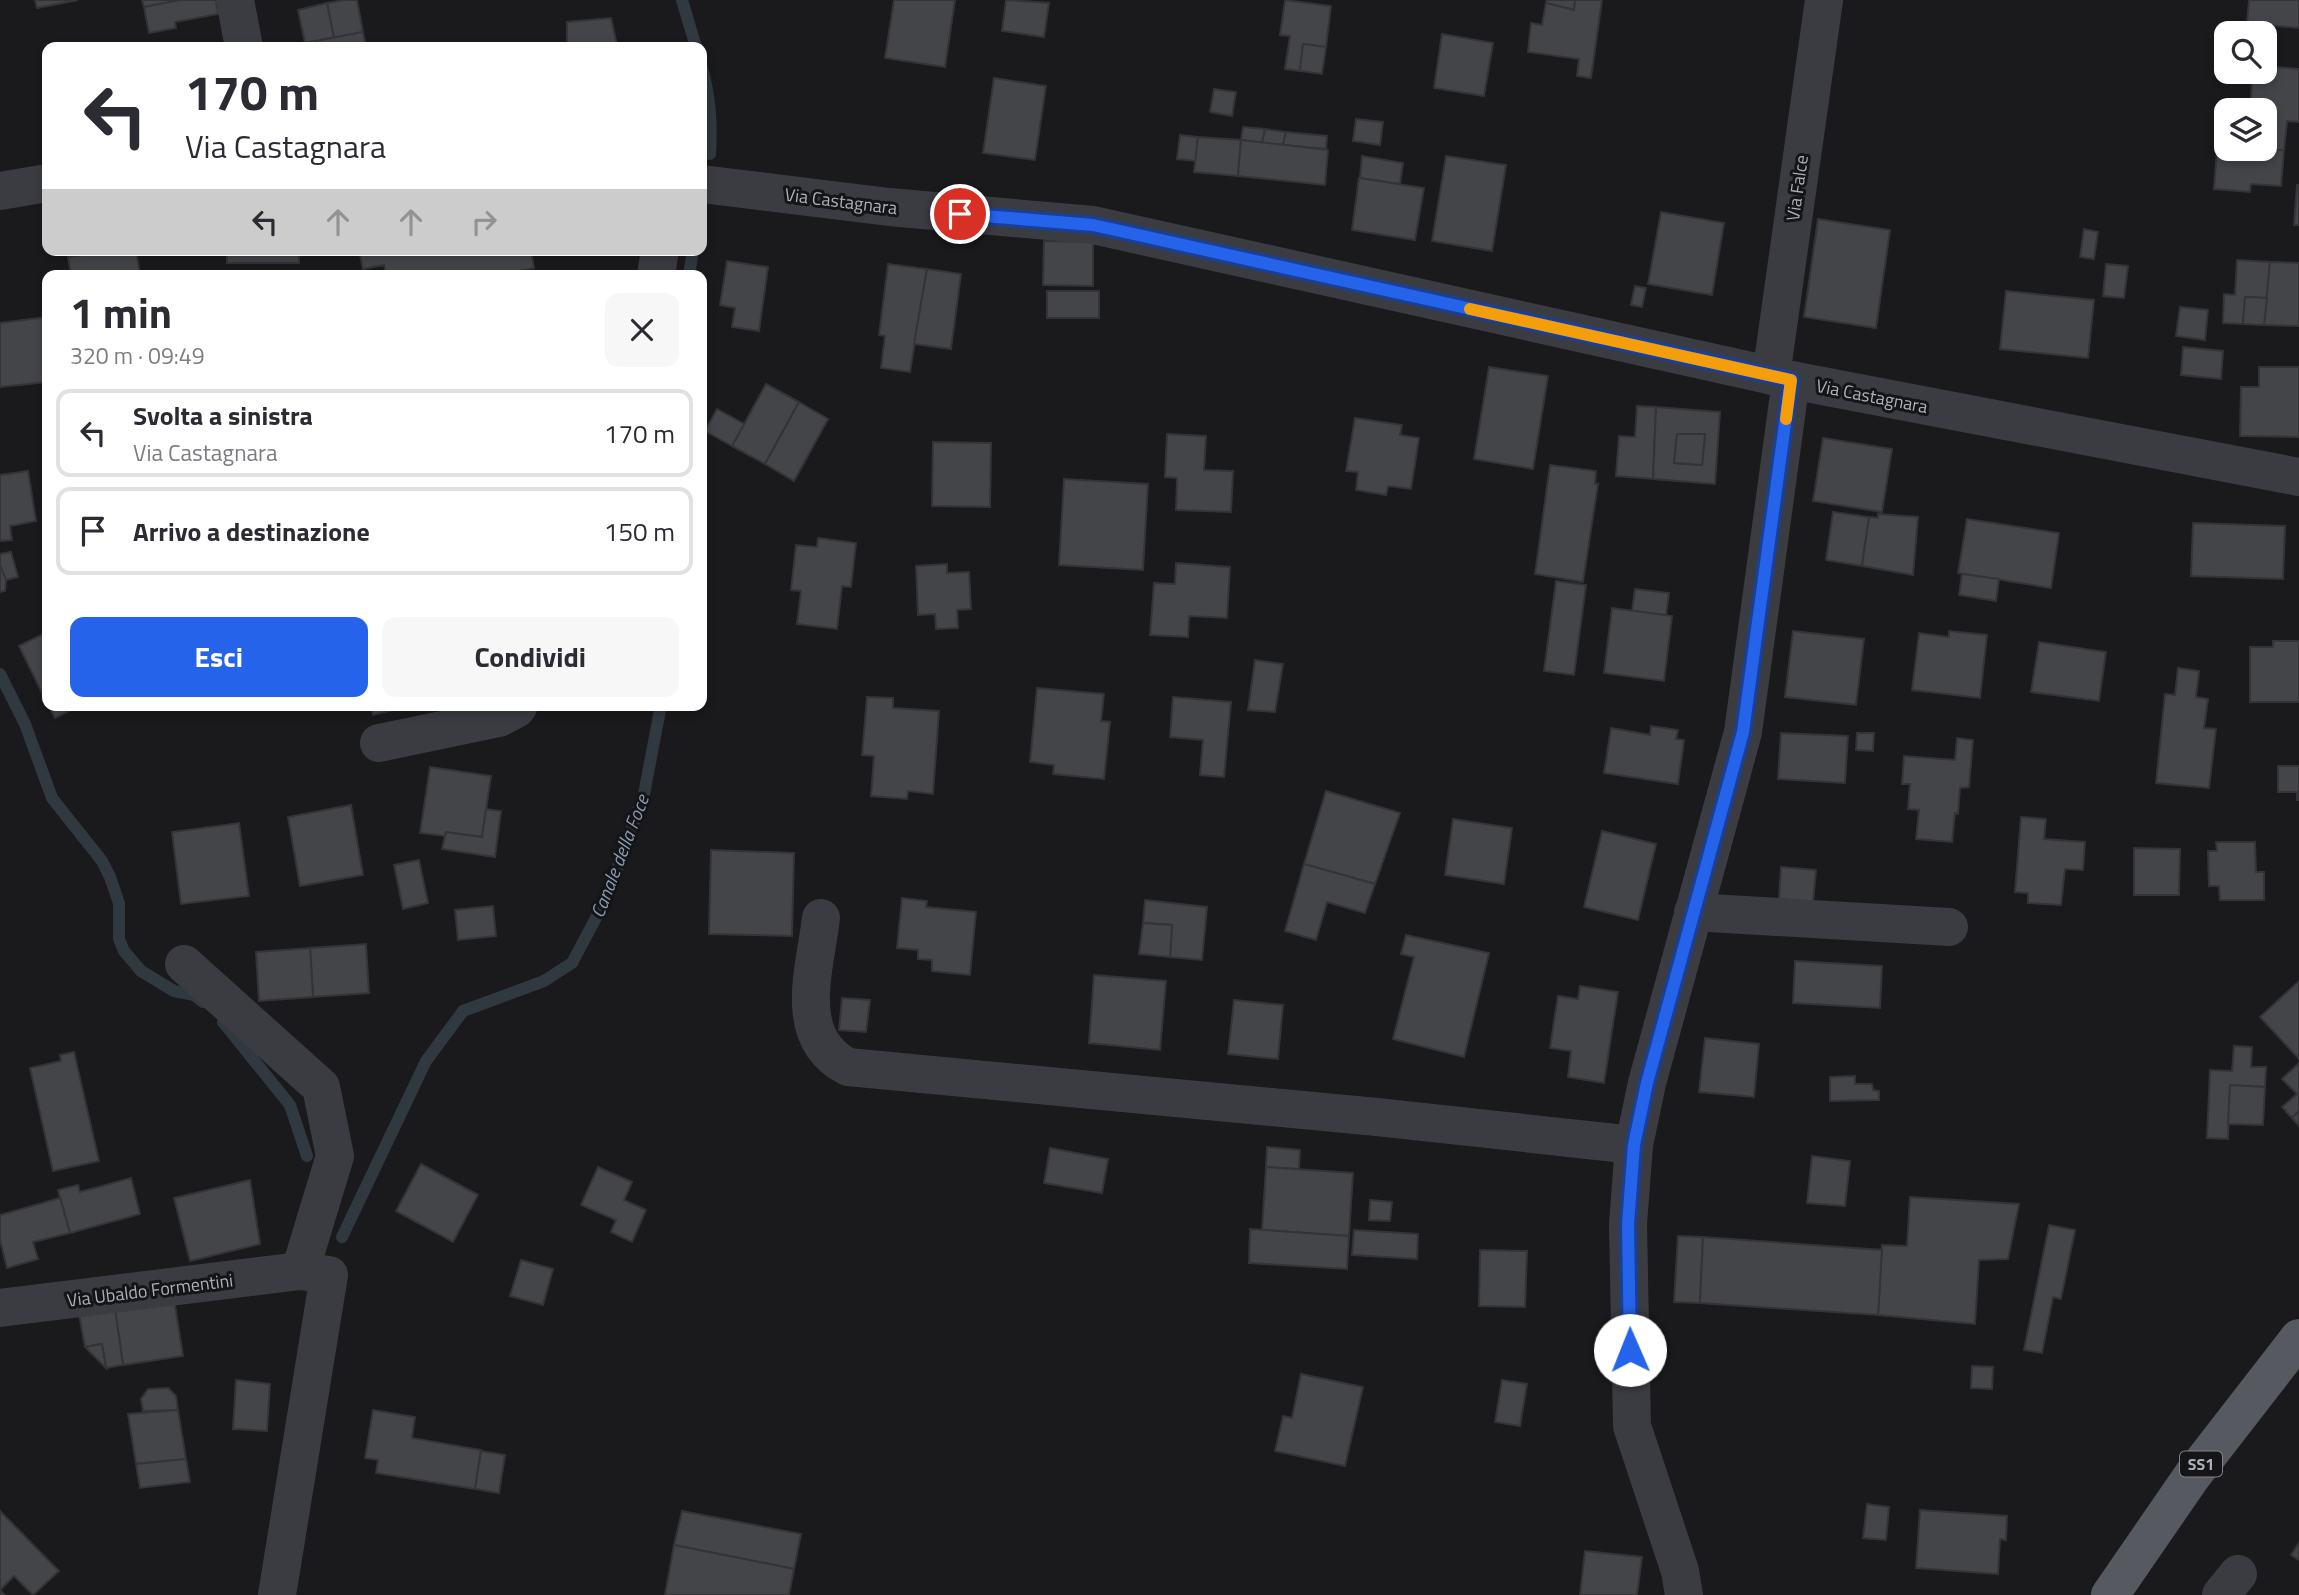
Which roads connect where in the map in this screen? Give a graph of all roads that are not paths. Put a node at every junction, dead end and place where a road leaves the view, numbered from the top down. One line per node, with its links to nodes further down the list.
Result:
1 (235, 0): 3 (street)
2 (1824, 0): 7 (street, Via Falce)
3 (243, 42)
4 (42, 184): 6 (street)
5 (707, 185): 7 (street, Via Castagnara)
6 (0, 191)
7 (1781, 378): 8 (street, Via Castagnara); 11 (street, Via Falce)
8 (2299, 477)
9 (512, 711): 10 (street)
10 (379, 743)
11 (1693, 912): 13 (street); 15 (street, Via Falce)
12 (821, 918): 15 (street)
13 (1949, 927)
14 (184, 964): 16 (street)
15 (1634, 1145): 20 (street, Via Falce)
16 (315, 1273): 17 (street, Via Ubaldo Formentini); 19 (street)
17 (0, 1308)
18 (2299, 1338): 21 (main road, SS1)
19 (277, 1595)
20 (1684, 1595)
21 (2110, 1595)

